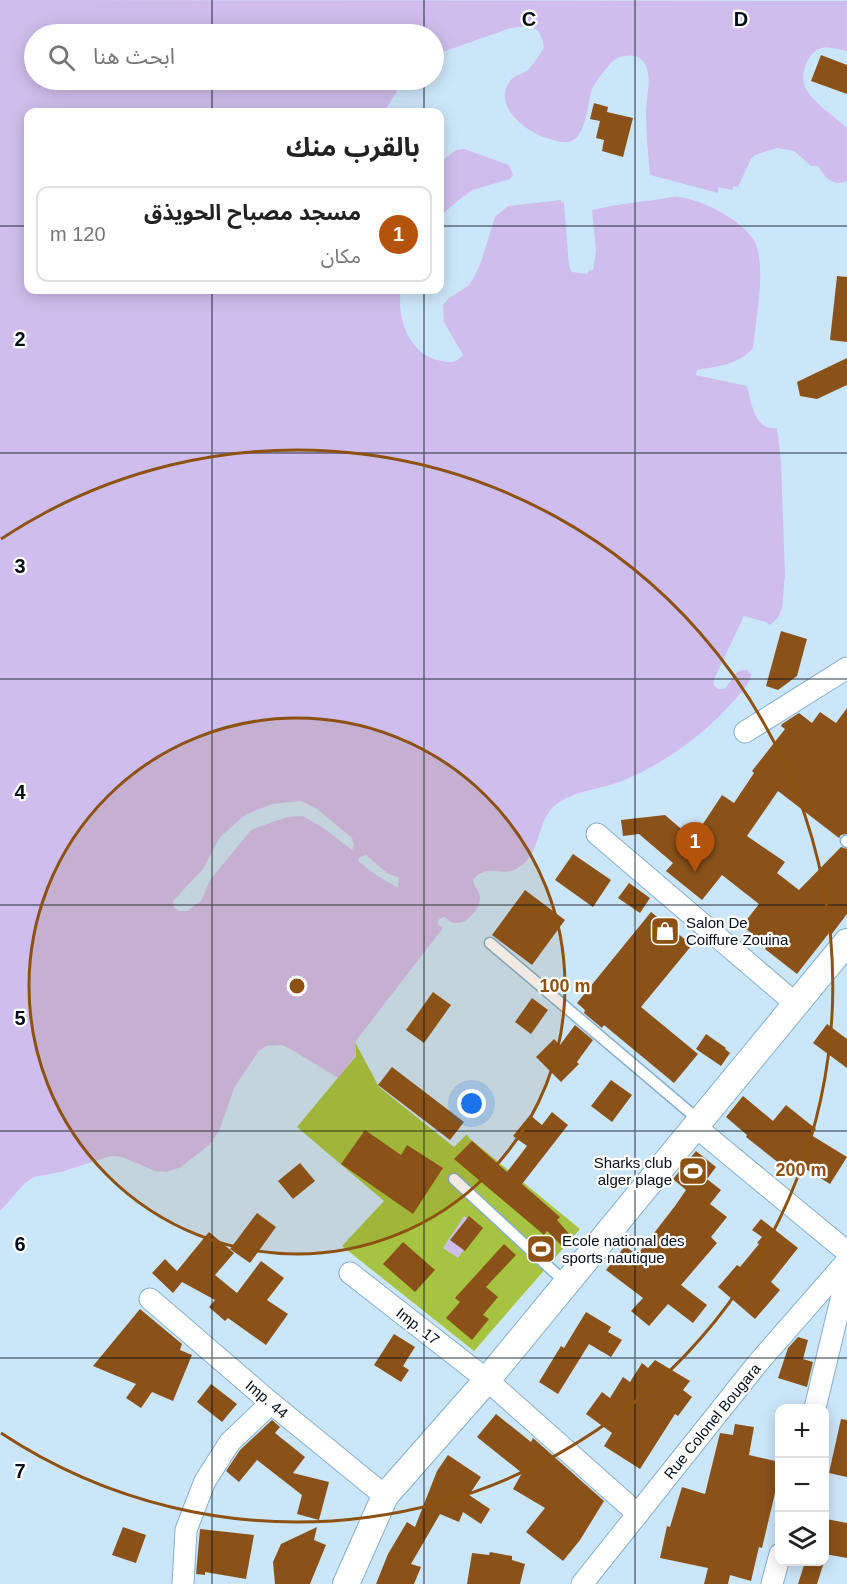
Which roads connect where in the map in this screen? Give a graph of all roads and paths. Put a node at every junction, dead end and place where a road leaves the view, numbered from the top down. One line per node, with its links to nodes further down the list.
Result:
1 (847, 668): 2 (street)
2 (746, 732)
3 (597, 834): 6 (street)
4 (847, 942): 6 (street)
5 (490, 943): 7 (lane)
6 (796, 1004): 7 (street)
7 (698, 1124): 9 (street); 13 (street)
8 (454, 1179): 13 (lane)
9 (847, 1252)
10 (847, 1261): 19 (street, Rue Colonel Bougara)
11 (350, 1273): 15 (street, Imp. 17)
12 (847, 1275): 17 (street)
13 (566, 1283): 15 (street)
14 (150, 1299): 16 (street, Imp. 44)
15 (487, 1380): 18 (street); 19 (street, Imp. 17)
16 (272, 1403): 18 (street, Imp. 44); 21 (street)
17 (816, 1404)
18 (385, 1496): 22 (street)
19 (638, 1514): 23 (street, Rue Colonel Bougara)
20 (777, 1566): 24 (street)
21 (183, 1584)
22 (346, 1584)
23 (582, 1584)
24 (772, 1584)

